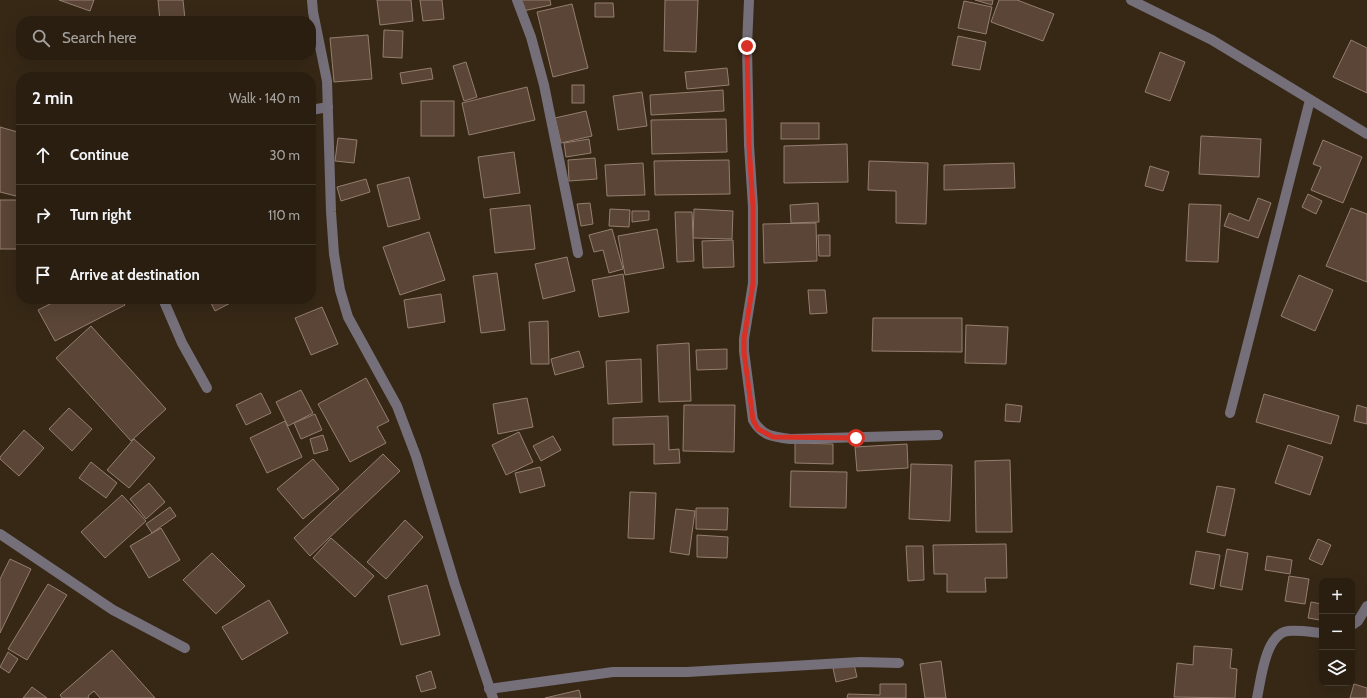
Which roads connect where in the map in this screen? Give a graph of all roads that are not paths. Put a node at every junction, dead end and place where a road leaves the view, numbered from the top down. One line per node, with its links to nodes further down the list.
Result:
1 (312, 0): 5 (street)
2 (517, 0): 11 (street)
3 (749, 0): 15 (street)
4 (1131, 0): 7 (street)
5 (314, 16)
6 (316, 27): 8 (street)
7 (1310, 100): 10 (street); 14 (street)
8 (328, 107): 9 (street); 22 (street)
9 (316, 109)
10 (1367, 134)
11 (578, 253)
12 (165, 304): 13 (street)
13 (207, 388)
14 (1230, 413)
15 (938, 435)
16 (0, 534): 20 (street)
17 (1367, 606): 18 (street)
18 (1355, 622)
19 (1319, 633): 23 (street)
20 (185, 648)
21 (899, 664): 22 (street)
22 (491, 693)
23 (1257, 698)

